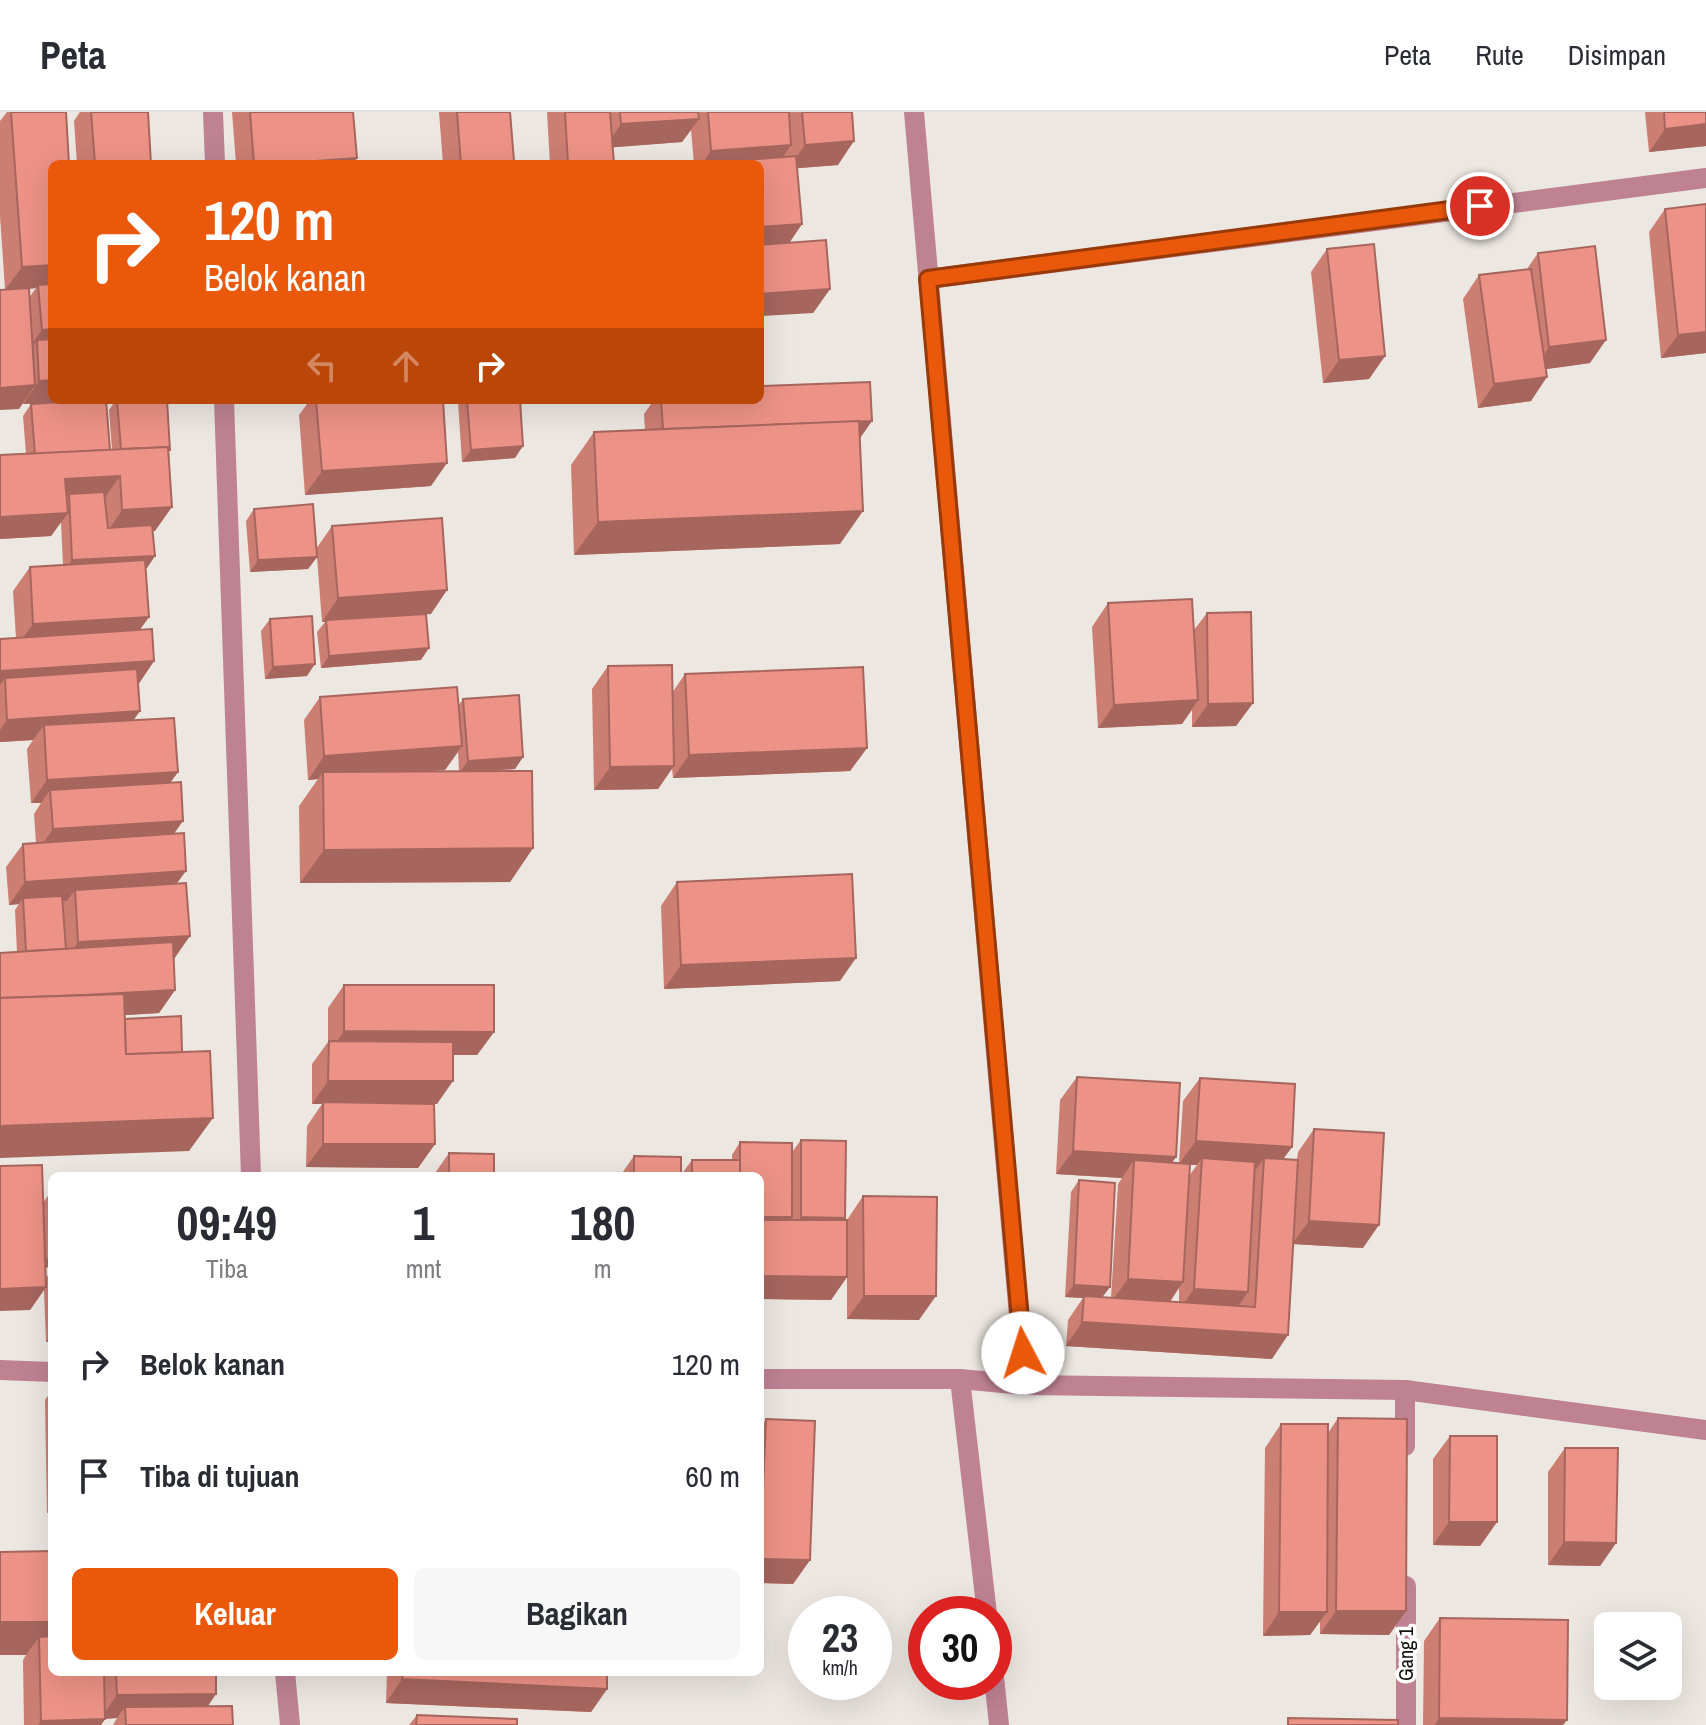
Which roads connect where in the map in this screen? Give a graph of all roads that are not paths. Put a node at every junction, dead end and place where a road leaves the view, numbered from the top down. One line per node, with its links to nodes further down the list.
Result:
1 (213, 112): 3 (street)
2 (914, 112): 5 (street)
3 (215, 160)
4 (1706, 178): 5 (street)
5 (928, 279): 12 (street)
6 (224, 404): 7 (street)
7 (251, 1172)
8 (0, 1370): 9 (street)
9 (48, 1372)
10 (764, 1379): 11 (street)
11 (960, 1379): 12 (street); 17 (street)
12 (1025, 1385): 13 (street)
13 (1405, 1390): 14 (street); 15 (street)
14 (1706, 1430)
15 (1405, 1470)
16 (1406, 1565): 22 (street, Gang 1)
17 (985, 1596)
18 (285, 1676): 20 (street)
19 (996, 1700): 21 (street)
20 (290, 1725)
21 (999, 1725)
22 (1406, 1725)

